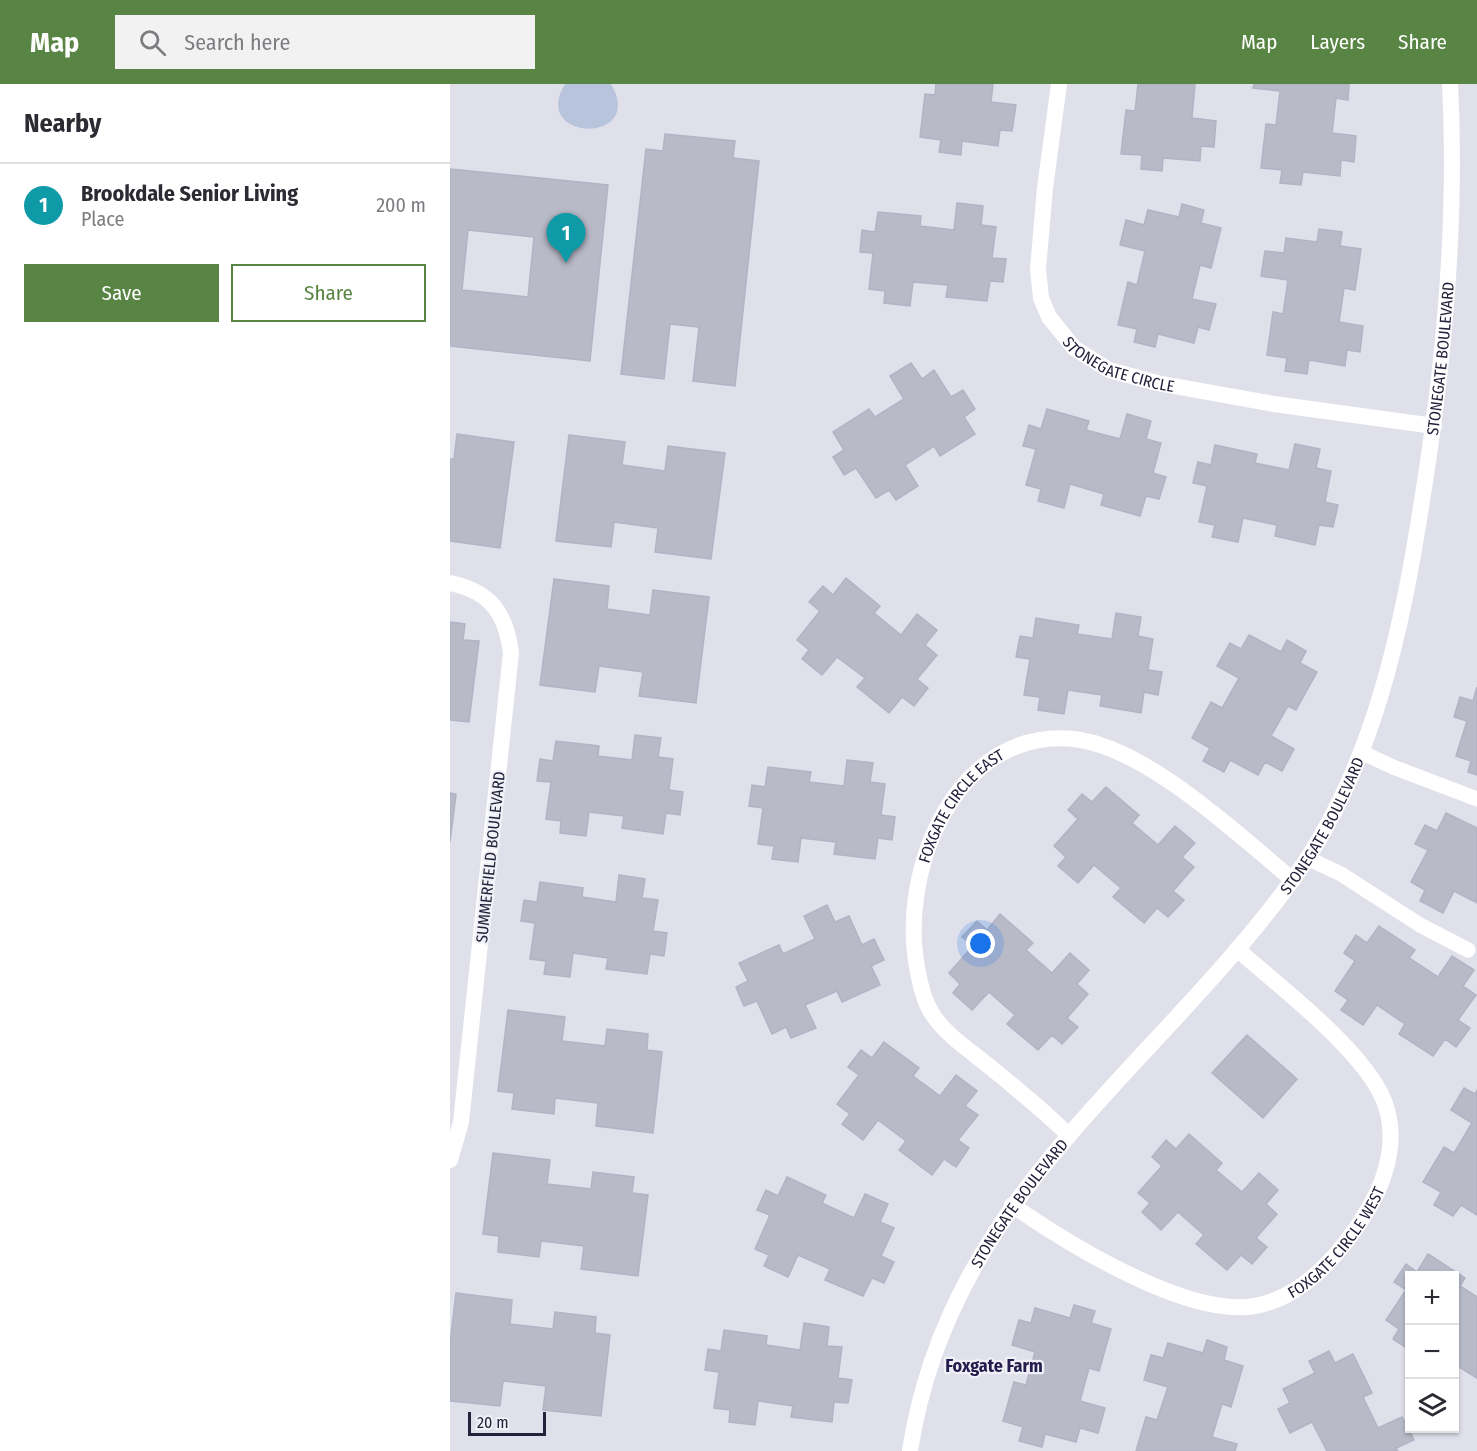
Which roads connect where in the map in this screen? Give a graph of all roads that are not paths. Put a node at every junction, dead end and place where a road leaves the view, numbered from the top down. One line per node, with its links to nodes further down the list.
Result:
1 (1059, 84): 3 (street, STONEGATE CIRCLE)
2 (1449, 84): 3 (street, STONEGATE BOULEVARD)
3 (1434, 426): 5 (street, STONEGATE BOULEVARD)
4 (450, 583): 12 (street, SUMMERFIELD BOULEVARD)
5 (1361, 752): 6 (lane); 7 (street, STONEGATE BOULEVARD)
6 (1477, 799)
7 (1307, 858): 8 (street, STONEGATE BOULEVARD); 10 (lane)
8 (1293, 880): 9 (street, STONEGATE BOULEVARD); 11 (street, FOXGATE CIRCLE EAST)
9 (1237, 948): 11 (street, STONEGATE BOULEVARD); 13 (street, FOXGATE CIRCLE WEST)
10 (1468, 950)
11 (1068, 1134): 13 (street, STONEGATE BOULEVARD)
12 (450, 1160)
13 (1012, 1205): 14 (street, STONEGATE BOULEVARD)
14 (910, 1451)

